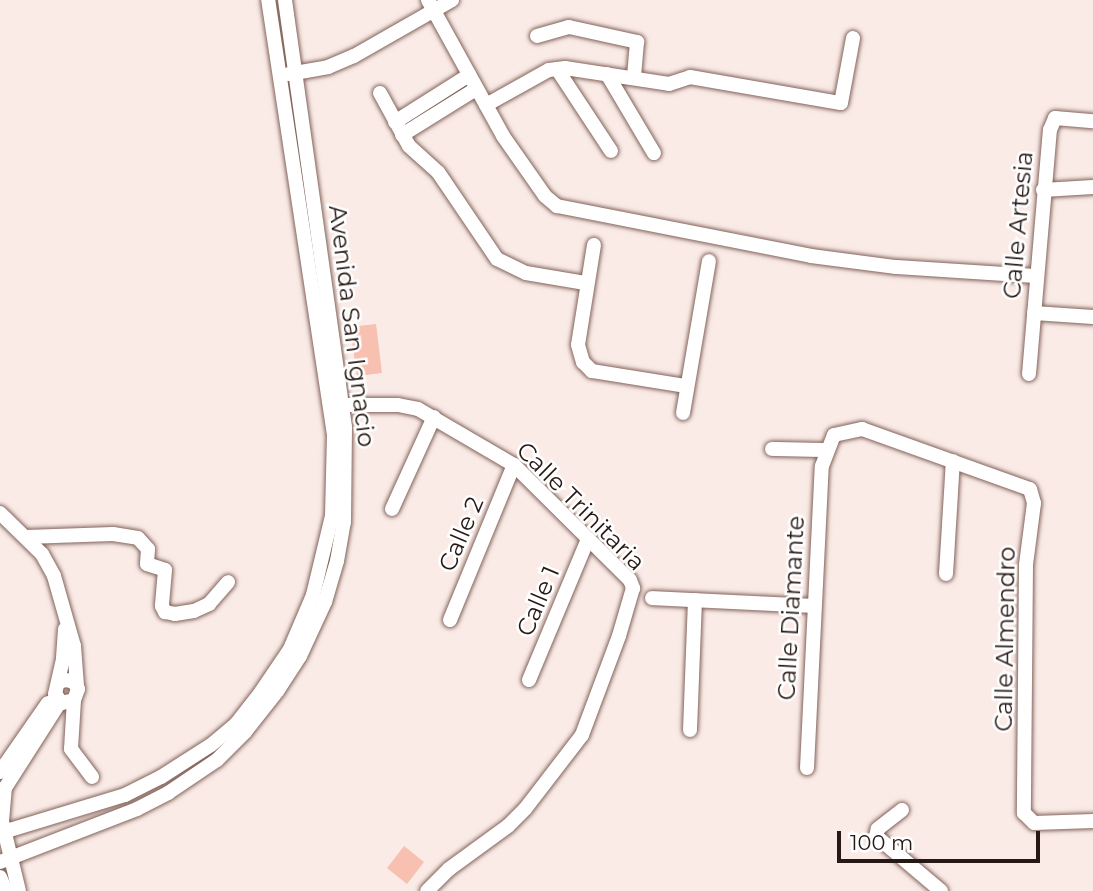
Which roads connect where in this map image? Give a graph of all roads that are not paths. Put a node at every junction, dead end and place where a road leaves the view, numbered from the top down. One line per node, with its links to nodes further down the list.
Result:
1 (268, 0): 8 (street, Avenida San Ignacio)
2 (285, 0): 8 (street, Avenida San Ignacio)
3 (452, 0): 4 (street)
4 (431, 5): 8 (street); 11 (street)
5 (537, 36): 10 (street)
6 (853, 38): 10 (street)
7 (557, 69): 9 (street); 13 (street); 16 (street)
8 (288, 74): 28 (street, Avenida San Ignacio); 54 (street, Avenida San Ignacio)
9 (607, 74): 10 (street); 17 (street)
10 (634, 78)
11 (472, 82): 13 (street); 15 (street)
12 (380, 93): 15 (street)
13 (486, 105): 22 (street)
14 (1093, 121): 19 (street, Calle Artesia)
15 (399, 129): 23 (street)
16 (611, 151)
17 (654, 153)
18 (1093, 187): 19 (street)
19 (1043, 190): 22 (street, Calle Artesia)
20 (594, 245): 23 (street)
21 (709, 261): 27 (street)
22 (1037, 276): 24 (street, Calle Artesia)
23 (585, 283): 27 (street)
24 (1034, 313): 25 (street); 26 (street, Calle Artesia)
25 (1093, 317)
26 (1029, 374)
27 (687, 386): 29 (street)
28 (344, 405): 30 (street, Calle Trinitaria); 55 (street, Avenida San Ignacio)
29 (683, 413)
30 (434, 417): 34 (street, Calle Trinitaria); 35 (street)
31 (828, 446): 32 (street); 33 (street); 43 (street, Calle Diamante)
32 (772, 449)
33 (953, 461): 39 (street); 53 (street, Calle Almendro)
34 (514, 465): 38 (street, Calle Trinitaria); 45 (street, Calle 2)
35 (392, 509)
36 (0, 513): 37 (street)
37 (26, 537): 40 (street); 44 (street)
38 (589, 540): 46 (street, Calle 1); 59 (street, Calle Trinitaria)
39 (946, 574)
40 (228, 582)
41 (652, 598): 42 (street)
42 (695, 600): 43 (street); 48 (street)
43 (814, 606): 49 (street, Calle Diamante)
44 (65, 617): 47 (street); 47 (street)
45 (450, 620)
46 (529, 680)
47 (62, 693): 50 (street); 51 (street); 54 (street)
48 (690, 730)
49 (807, 768)
50 (0, 772)
51 (92, 778)
52 (902, 810): 60 (street)
53 (1093, 821)
54 (2, 832): 55 (street)
55 (5, 860): 58 (street)
56 (0, 877): 57 (street)
57 (6, 891)
58 (19, 891)
59 (427, 891)
60 (941, 891)

